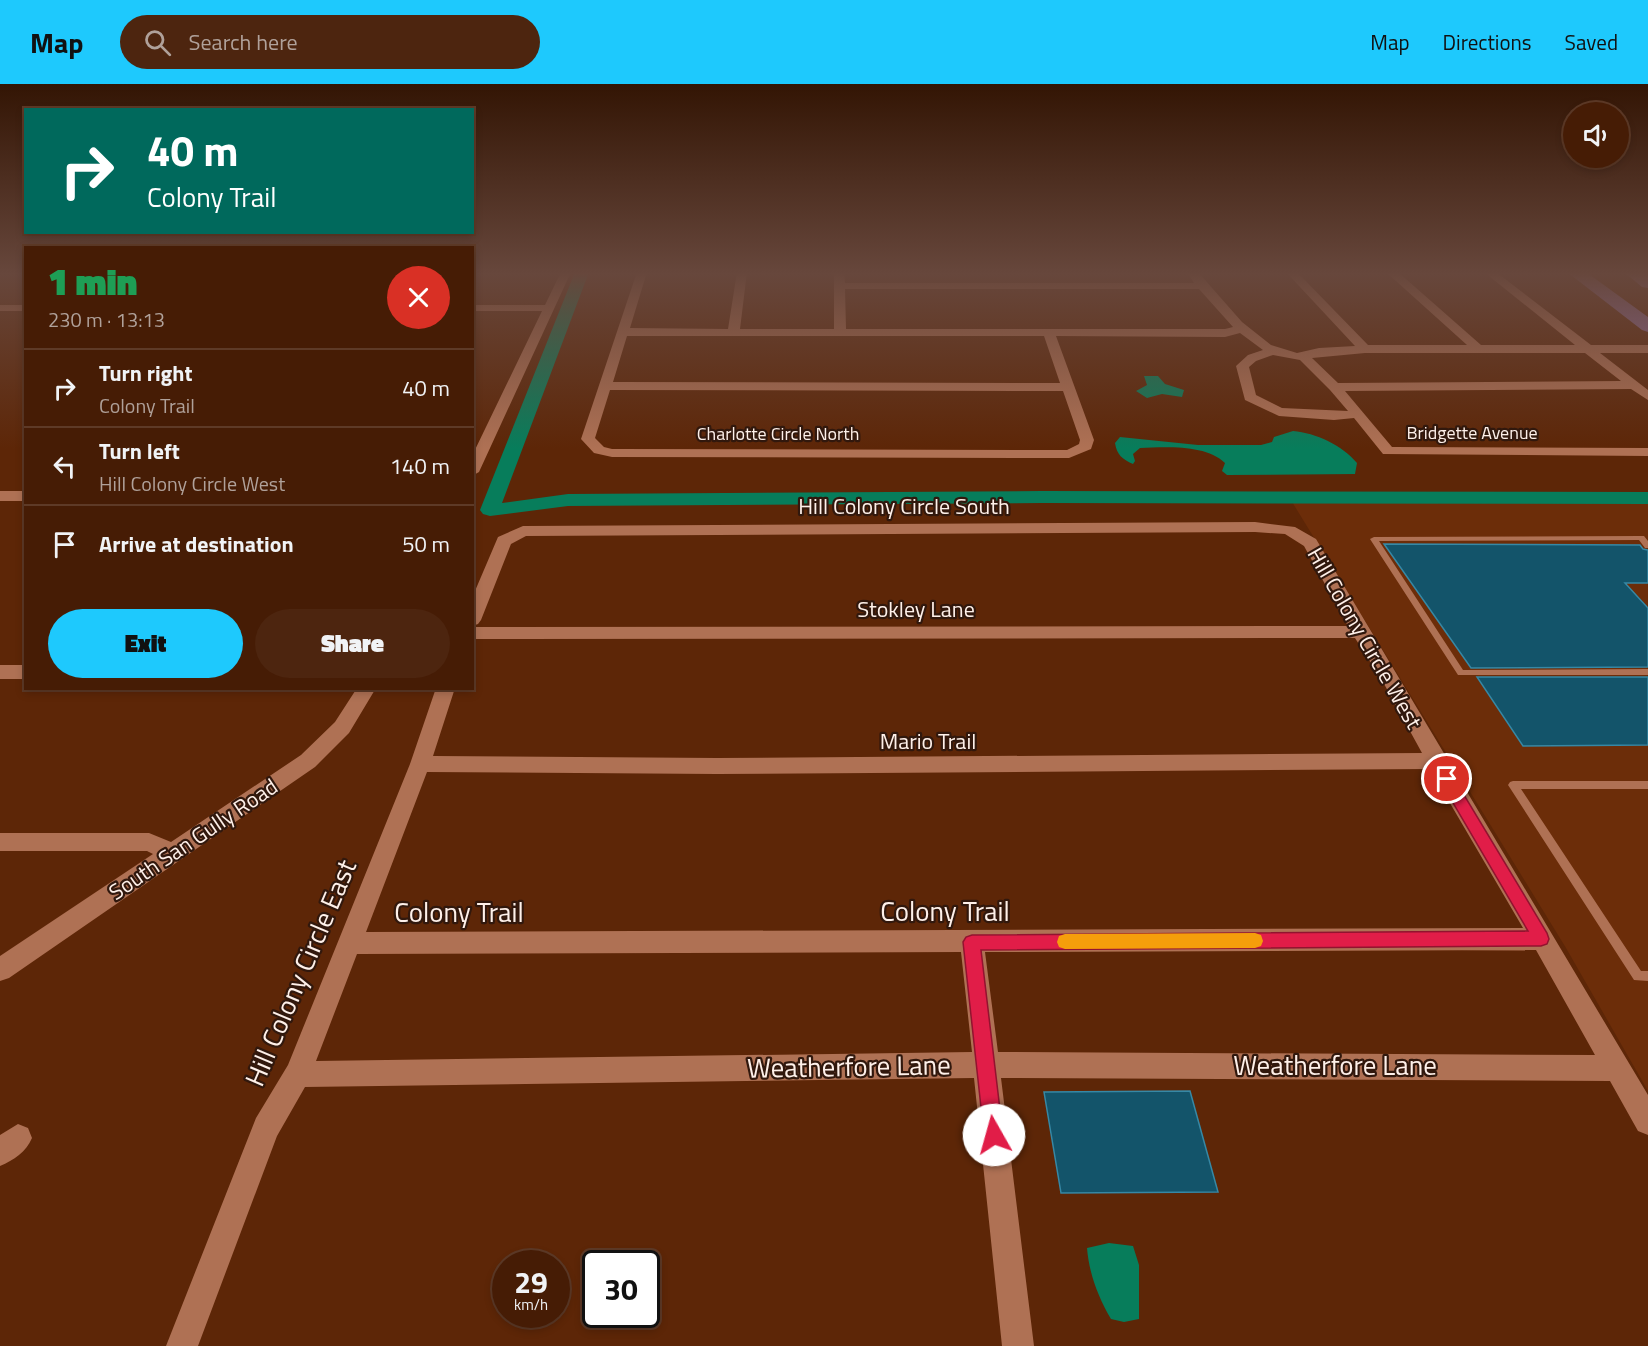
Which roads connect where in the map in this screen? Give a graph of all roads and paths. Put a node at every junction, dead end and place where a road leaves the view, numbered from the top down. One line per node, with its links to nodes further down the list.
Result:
1 (538, 331): 24 (street)
2 (1234, 331): 10 (street)
3 (1245, 331): 15 (street)
4 (1348, 331): 11 (street)
5 (1458, 331): 12 (street)
6 (1565, 331): 13 (street)
7 (623, 332): 8 (street); 18 (street)
8 (734, 332): 9 (street)
9 (840, 333): 10 (street)
10 (1049, 333): 19 (street)
11 (1365, 349): 12 (street); 16 (street)
12 (1478, 349): 13 (street)
13 (1588, 349): 14 (street); 17 (street)
14 (1648, 349)
15 (1275, 350): 16 (street); 22 (street)
16 (1303, 356): 20 (street, Bridgette Avenue)
17 (1634, 385): 20 (street); 21 (street)
18 (605, 386): 19 (street); 19 (street, Charlotte Circle North)
19 (1068, 387)
20 (1335, 387): 22 (street, Bridgette Avenue)
21 (1648, 396)
22 (1358, 414): 23 (street, Bridgette Avenue)
23 (1648, 452)
24 (474, 468)
25 (0, 496): 26 (street)
26 (24, 496)
27 (1296, 532): 29 (street, Hill Colony Circle South); 30 (street, Hill Colony Circle West)
28 (1648, 546): 34 (lane)
29 (474, 615)
30 (1360, 632): 31 (street, Stokley Lane); 37 (street, Hill Colony Circle West)
31 (474, 633)
32 (0, 672): 33 (street)
33 (24, 672)
34 (1648, 672)
35 (366, 690): 41 (street, South San Gully Road)
36 (445, 690): 38 (street, Hill Colony Circle East)
37 (1436, 761): 38 (street, Mario Trail); 42 (street, Hill Colony Circle West)
38 (420, 764): 44 (street, Hill Colony Circle East)
39 (1648, 785): 46 (lane)
40 (0, 842): 41 (street)
41 (172, 853): 45 (street, South San Gully Road)
42 (1541, 939): 43 (street, Colony Trail); 48 (street, Hill Colony Circle West)
43 (972, 942): 44 (street, Colony Trail); 47 (street)
44 (350, 943): 49 (street, Hill Colony Circle East)
45 (0, 970)
46 (1648, 976)
47 (986, 1065): 48 (street, Weatherfore Lane); 49 (street, Weatherfore Lane); 52 (street)
48 (1616, 1068): 50 (street, Hill Colony Circle West)
49 (298, 1074): 51 (street, Hill Colony Circle East)
50 (1648, 1121)
51 (182, 1346)
52 (1018, 1346)

